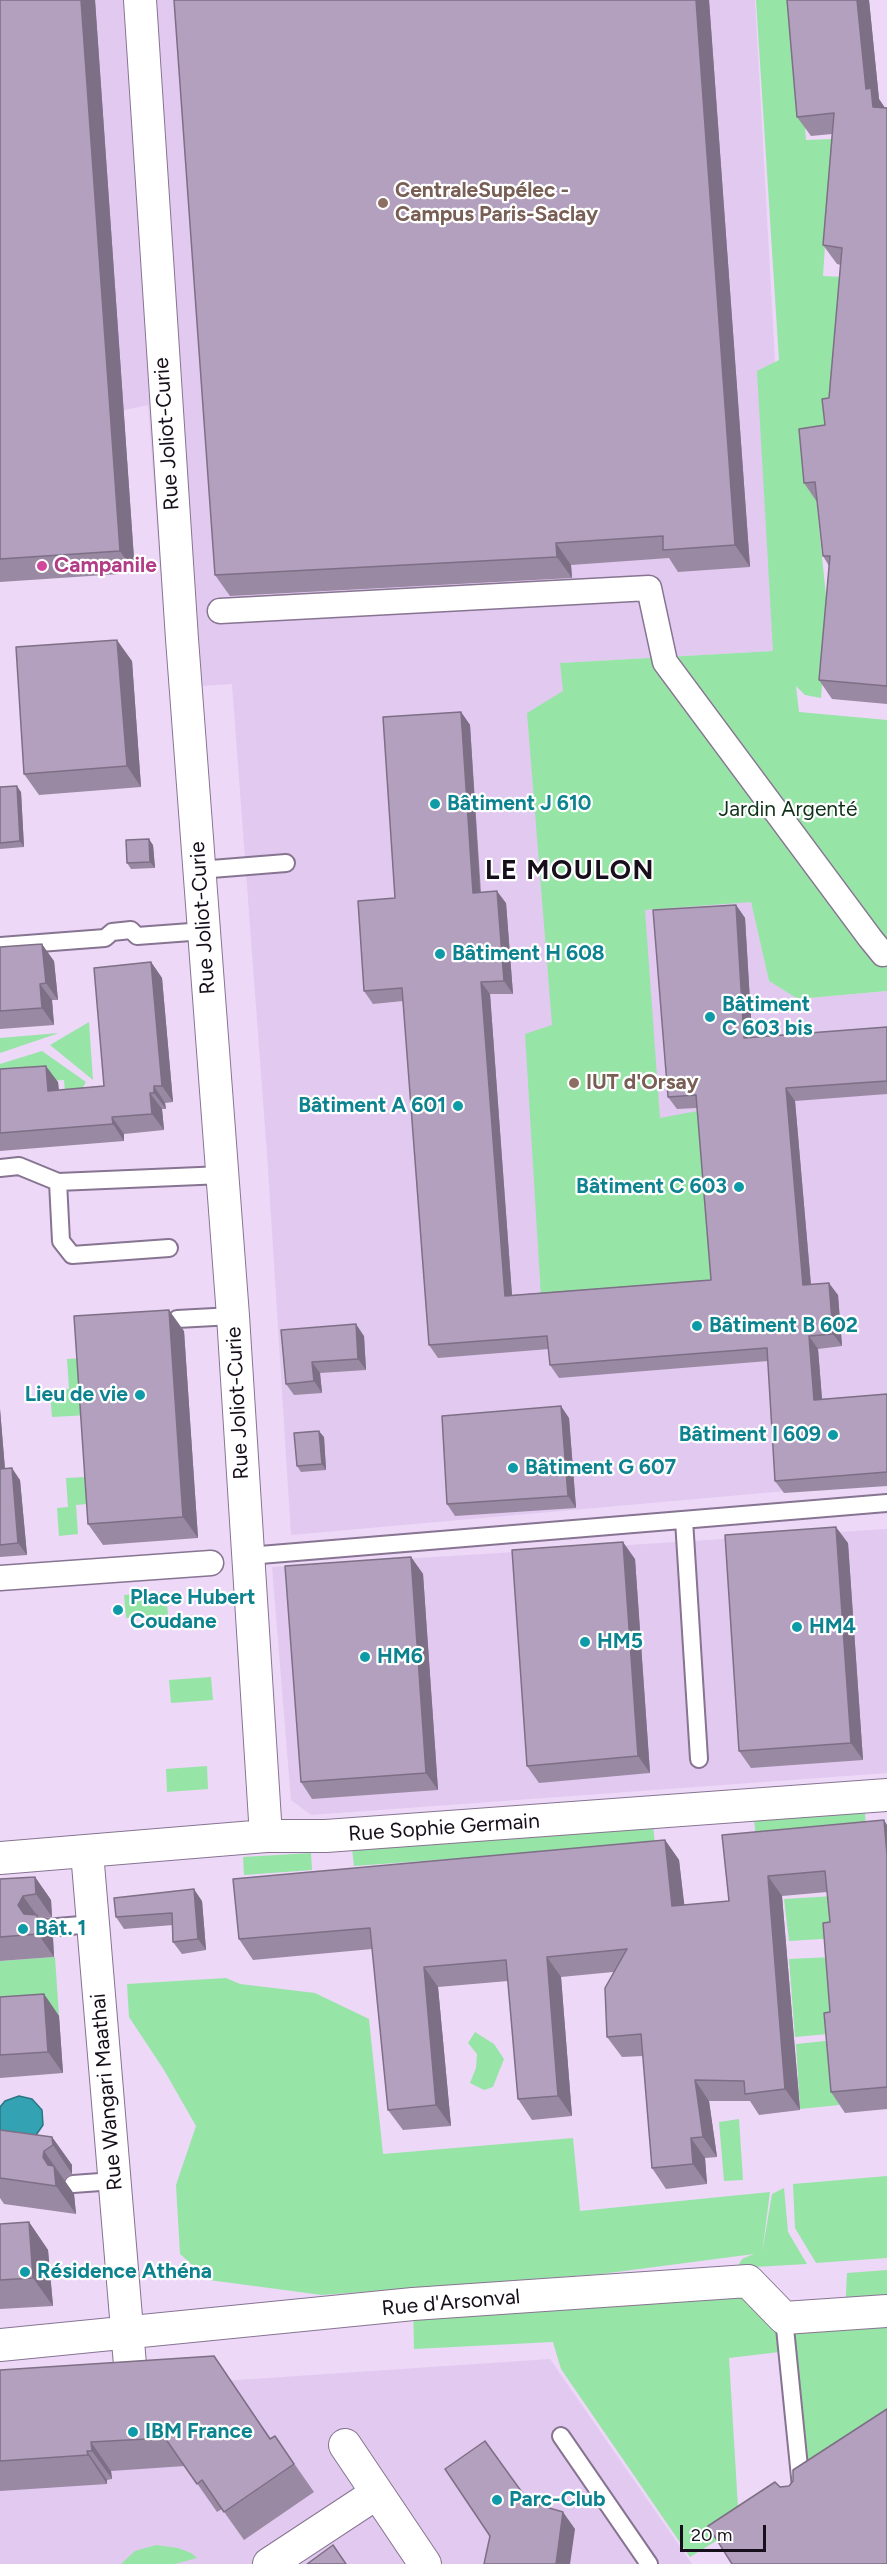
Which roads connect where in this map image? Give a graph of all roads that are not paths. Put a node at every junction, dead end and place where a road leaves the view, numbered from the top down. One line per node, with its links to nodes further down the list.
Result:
1 (140, 0): 4 (street, Rue Joliot-Curie)
2 (220, 611): 7 (street)
3 (286, 863): 4 (lane)
4 (199, 870): 5 (street, Rue Joliot-Curie)
5 (204, 931): 6 (lane); 9 (street, Rue Joliot-Curie)
6 (0, 946)
7 (879, 946)
8 (0, 1168): 10 (lane)
9 (223, 1175): 10 (lane); 12 (street, Rue Joliot-Curie)
10 (58, 1182): 11 (lane)
11 (169, 1248)
12 (233, 1316): 13 (lane); 16 (street, Rue Joliot-Curie)
13 (177, 1319)
14 (887, 1503): 15 (lane)
15 (684, 1520): 16 (lane); 19 (lane)
16 (248, 1556): 21 (street, Rue Joliot-Curie)
17 (211, 1563): 18 (street)
18 (0, 1578)
19 (699, 1759)
20 (887, 1795): 21 (street, Rue Sophie Germain)
21 (266, 1836): 22 (street, Rue Sophie Germain)
22 (87, 1852): 23 (street, Rue Sophie Germain); 24 (street, Rue Wangari Maathai)
23 (0, 1858)
24 (93, 1924): 25 (lane); 26 (street, Rue Wangari Maathai)
25 (45, 1928)
26 (114, 2181): 27 (lane); 30 (street, Rue Wangari Maathai)
27 (74, 2184)
28 (887, 2311): 29 (street)
29 (784, 2318): 30 (street, Rue d'Arsonval); 36 (lane)
30 (126, 2332): 31 (street, Rue d'Arsonval); 32 (street, Rue Wangari Maathai)
31 (0, 2345)
32 (130, 2365)
33 (561, 2436): 39 (lane)
34 (345, 2445): 35 (street)
35 (377, 2493): 37 (street); 38 (street)
36 (803, 2505)
37 (269, 2564)
38 (425, 2564)
39 (649, 2564)

